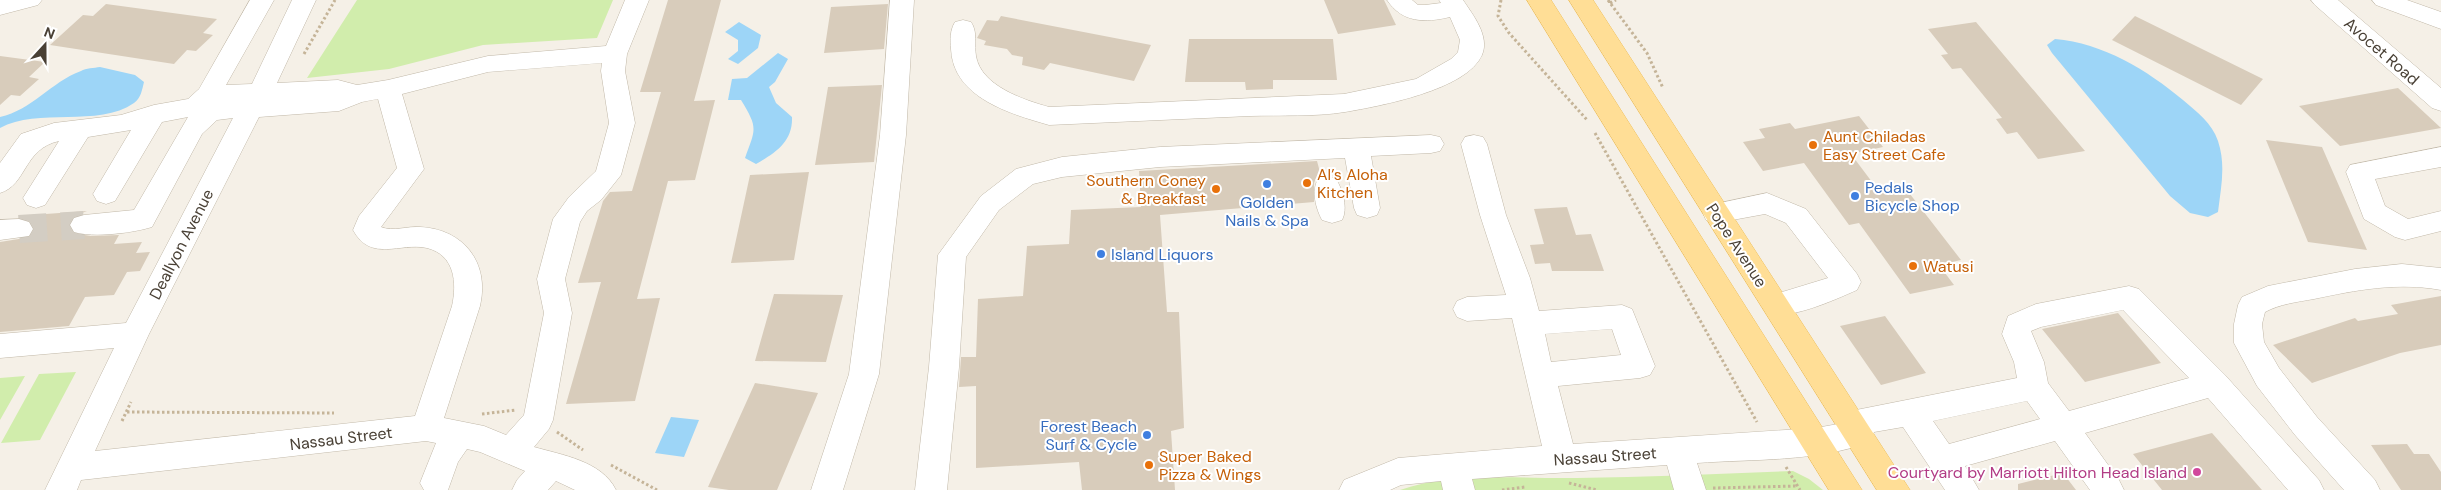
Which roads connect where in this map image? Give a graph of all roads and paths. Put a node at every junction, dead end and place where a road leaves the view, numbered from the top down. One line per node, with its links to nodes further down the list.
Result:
1 (30, 0): 15 (street)
2 (262, 0): 22 (street)
3 (304, 0): 20 (street, Deallyon Avenue)
4 (637, 0): 18 (street)
5 (902, 0): 67 (street)
6 (1399, 0): 14 (street)
7 (1501, 0): 53 (path)
8 (1539, 0): 52 (main road)
9 (1581, 0): 35 (main road, Pope Avenue)
10 (1616, 0): 13 (path)
11 (2323, 0): 21 (street, Avocet Road)
12 (2384, 0): 16 (street)
13 (1610, 3)
14 (1453, 4): 17 (street)
15 (0, 7)
16 (2441, 21)
17 (963, 28)
18 (615, 54): 19 (street); 54 (street)
19 (388, 89): 20 (street); 50 (street)
20 (255, 101): 22 (street); 42 (street, Deallyon Avenue)
21 (2441, 102)
22 (205, 104): 23 (street); 37 (street)
23 (154, 114): 24 (street); 31 (street)
24 (80, 129): 30 (street); 32 (street)
25 (1431, 144): 27 (street)
26 (1474, 144): 41 (street)
27 (1356, 146): 29 (street); 33 (street)
28 (2441, 157): 36 (street)
29 (1324, 169): 34 (street); 68 (street)
30 (0, 183)
31 (106, 194)
32 (36, 198)
33 (1367, 208)
34 (1332, 213)
35 (1716, 213): 39 (main road, Pope Avenue); 39 (street)
36 (2441, 221)
37 (84, 225)
38 (2441, 279): 79 (street)
39 (1776, 306): 49 (main road, Pope Avenue)
40 (1467, 310): 41 (street)
41 (1525, 315): 44 (street); 44 (street)
42 (135, 334): 43 (street); 60 (street, Deallyon Avenue)
43 (0, 346)
44 (1540, 375): 58 (street)
45 (2214, 384): 46 (street); 48 (street); 78 (street)
46 (2034, 387): 47 (street, Nassau Street); 48 (street)
47 (1910, 413): 49 (street, Nassau Street); 56 (street)
48 (2062, 426): 56 (street); 77 (street)
49 (1855, 427): 52 (street, Nassau Street); 75 (main road, Pope Avenue)
50 (426, 428): 51 (street, Nassau Street); 60 (street, Nassau Street)
51 (460, 434): 54 (street, Nassau Street); 61 (street)
52 (1816, 441): 53 (street, Nassau Street); 74 (main road)
53 (1770, 444): 55 (street, Nassau Street); 64 (path)
54 (511, 451): 57 (street, Nassau Street)
55 (1678, 451): 58 (street, Nassau Street); 72 (street)
56 (1942, 459): 76 (street)
57 (551, 465): 65 (street); 66 (street, Nassau Street)
58 (1564, 471): 59 (street, Nassau Street); 71 (path)
59 (1457, 478): 69 (street, Nassau Street)
60 (66, 479)
61 (436, 483)
62 (1759, 486): 64 (path); 72 (path); 73 (path)
63 (1530, 487): 70 (path)
64 (1799, 488)
65 (528, 490)
66 (600, 490)
67 (827, 490)
68 (931, 490)
69 (1354, 490)
70 (1502, 490)
71 (1597, 490)
72 (1690, 490)
73 (1754, 490)
74 (1846, 490)
75 (1894, 490)
76 (1963, 490)
77 (2108, 490)
78 (2308, 490)
79 (2364, 490)

